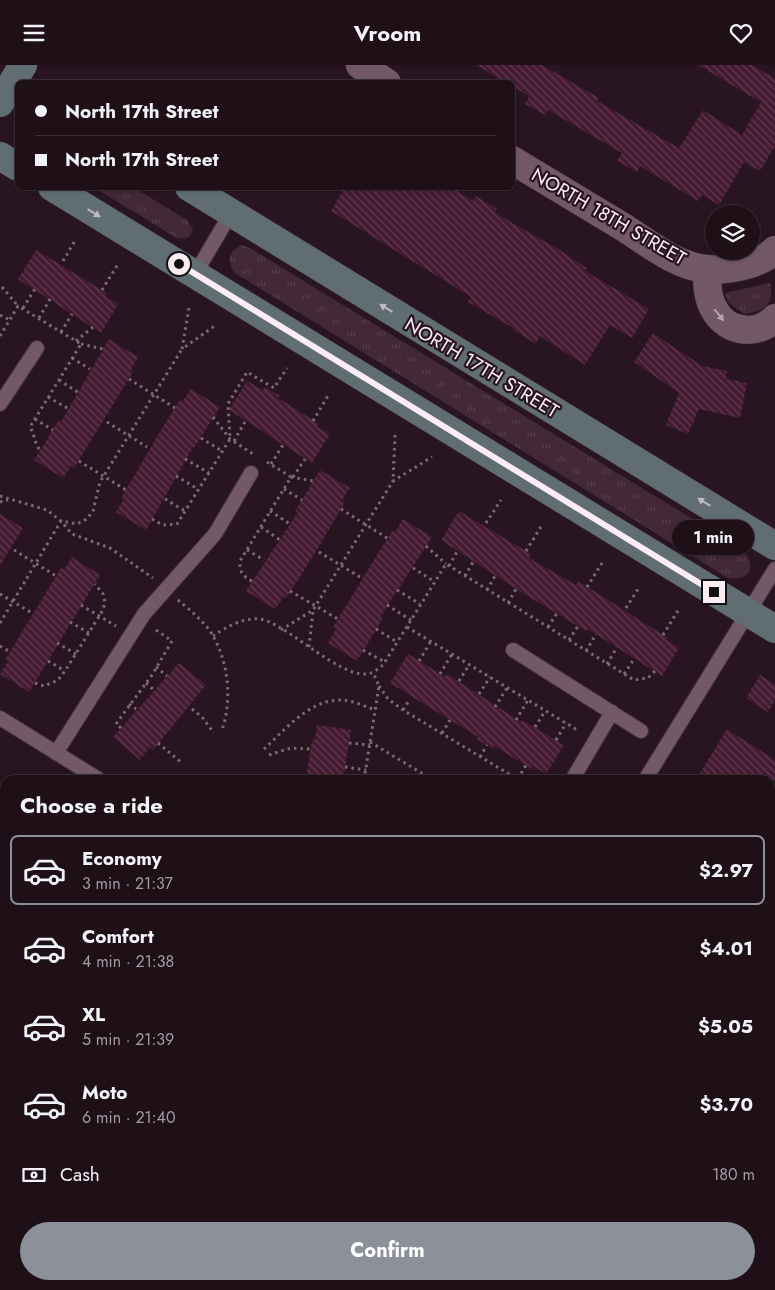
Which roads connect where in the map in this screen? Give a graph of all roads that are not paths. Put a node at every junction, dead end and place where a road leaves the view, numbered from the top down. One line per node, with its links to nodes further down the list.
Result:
1 (360, 65): 3 (street)
2 (14, 75): 4 (main road)
3 (382, 80)
4 (0, 103)
5 (0, 156): 7 (main road)
6 (515, 161): 12 (street, NORTH 18TH STREET)
7 (15, 165)
8 (57, 190): 13 (main road, one-way to 13)
9 (194, 190): 10 (main road, NORTH 17TH STREET)
10 (231, 213): 13 (lane); 18 (main road, NORTH 17TH STREET, one-way to 10)
11 (774, 255): 12 (street)
12 (707, 269): 14 (street, one-way to 14)
13 (195, 274): 20 (main road)
14 (775, 318)
15 (37, 347): 16 (lane)
16 (0, 404)
17 (251, 473): 26 (lane)
18 (775, 546)
19 (775, 569): 20 (lane)
20 (748, 612): 21 (main road); 29 (lane)
21 (775, 629)
22 (513, 650): 23 (lane)
23 (612, 713): 25 (lane); 28 (lane)
24 (0, 718): 26 (lane)
25 (641, 731)
26 (56, 753): 27 (lane)
27 (92, 775)
28 (575, 775)
29 (648, 775)

